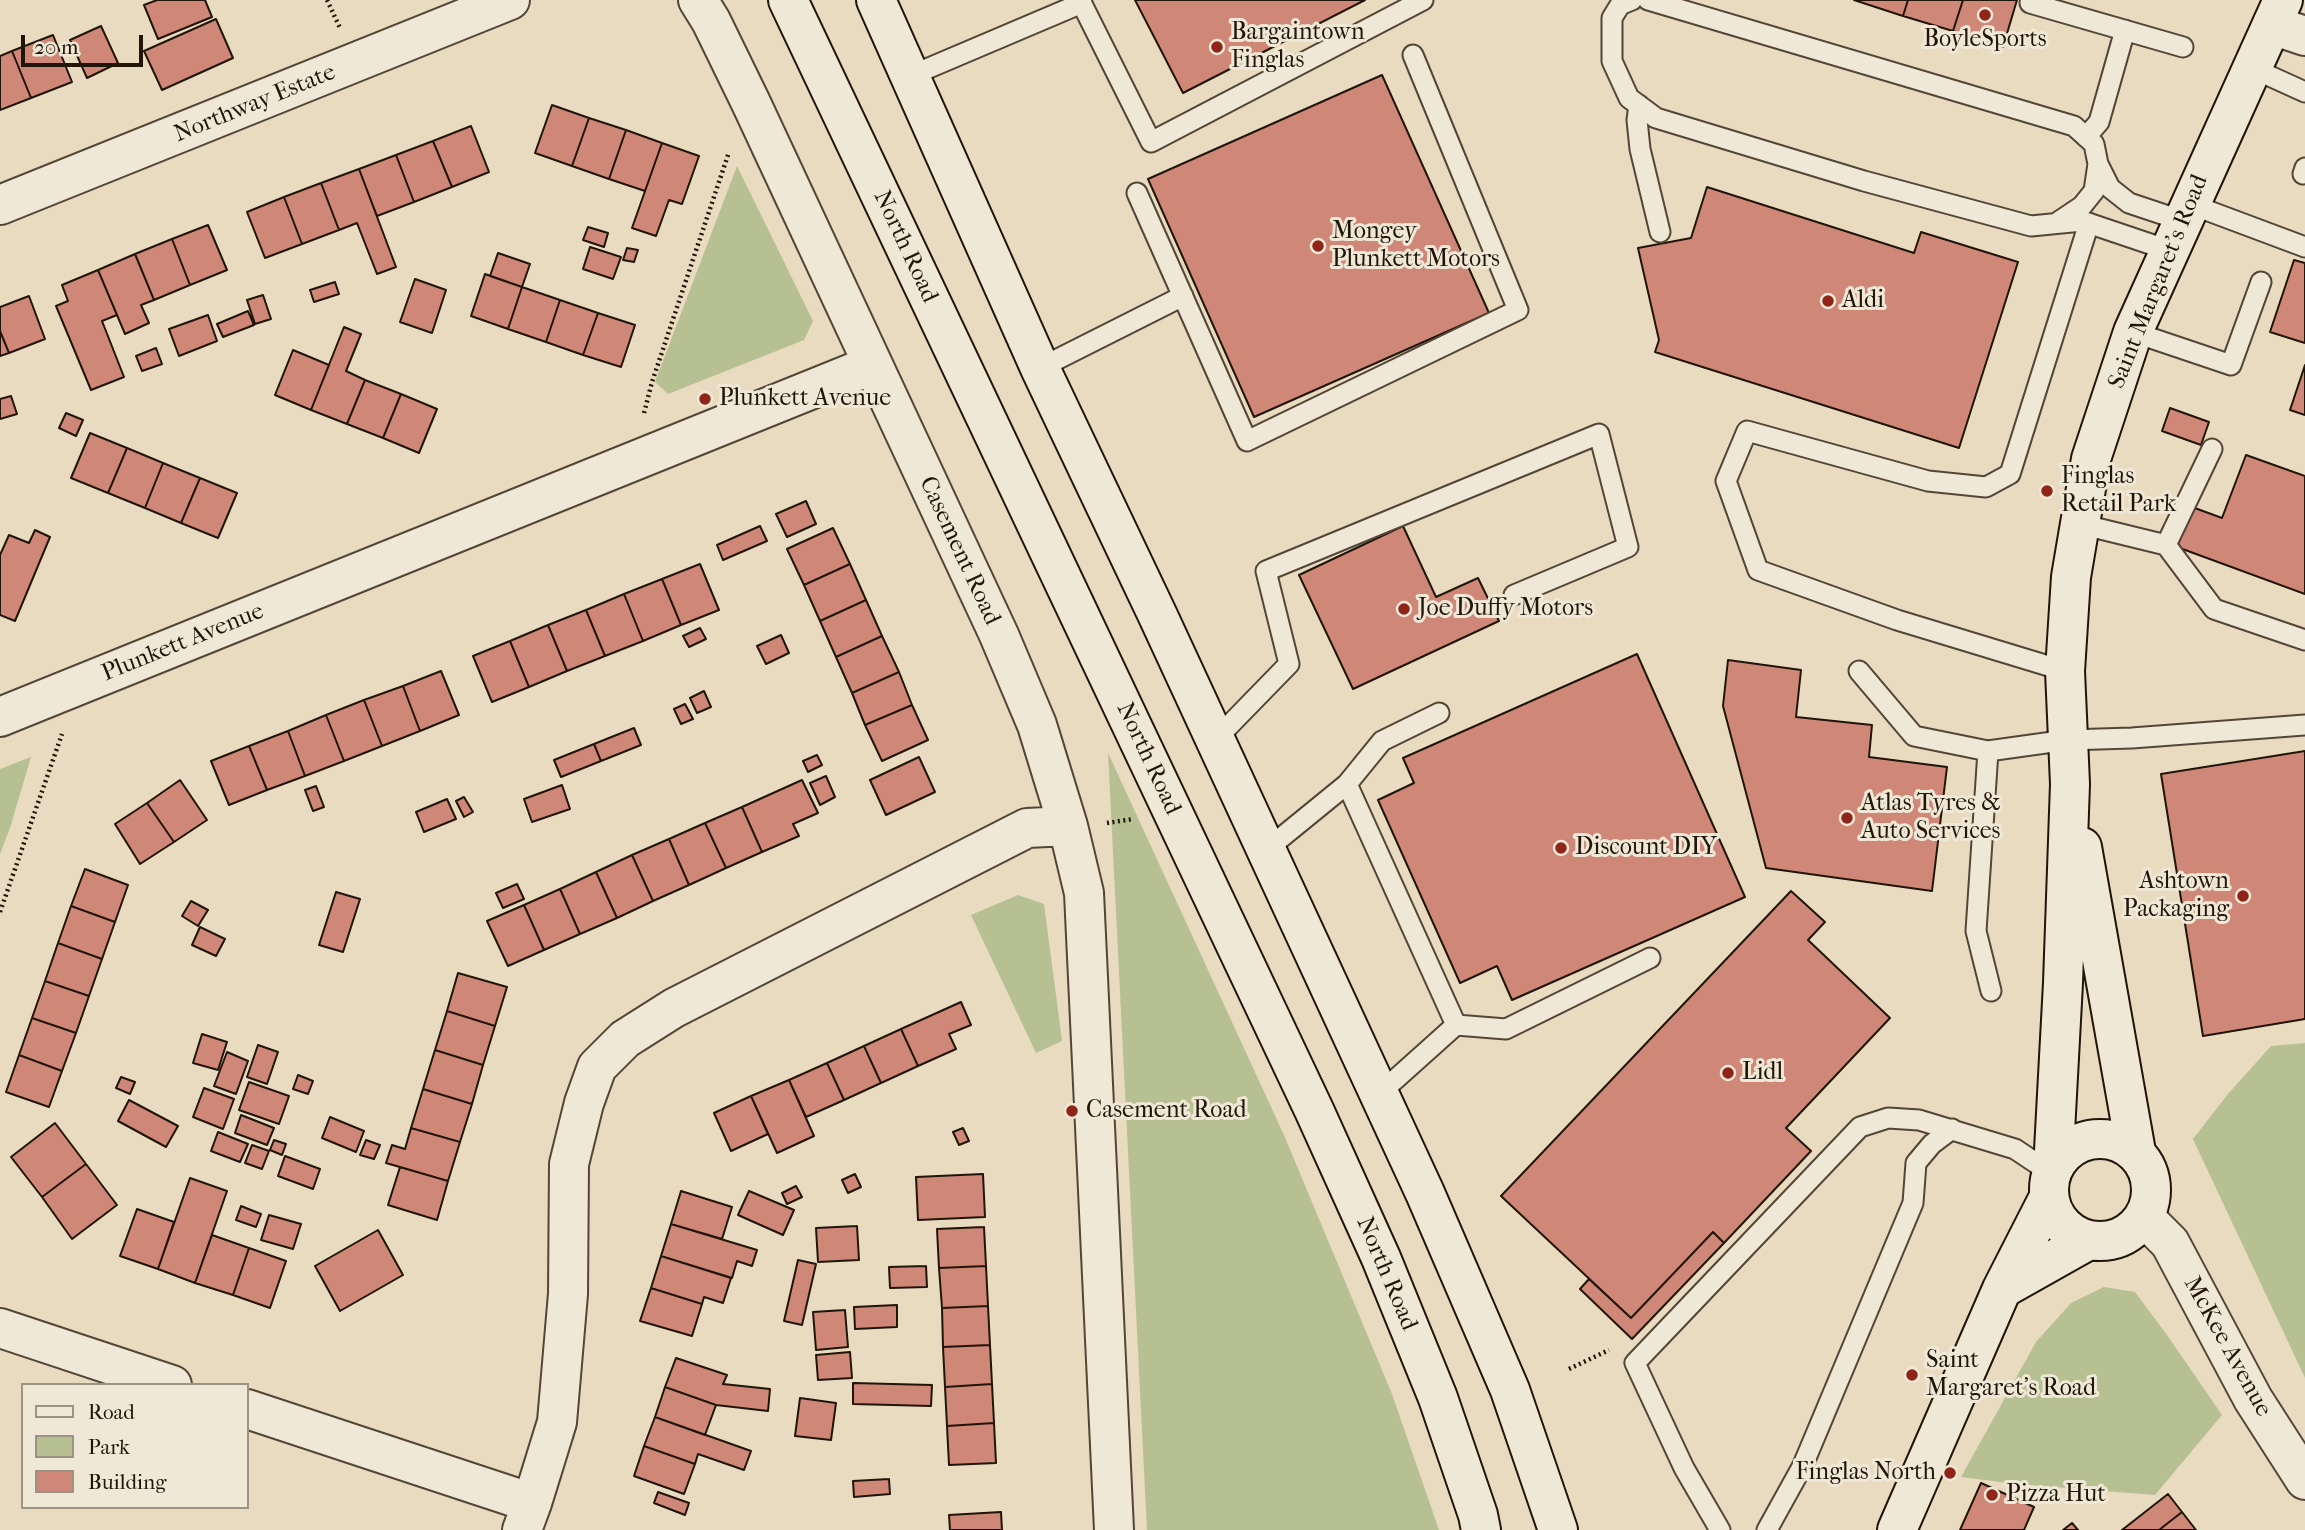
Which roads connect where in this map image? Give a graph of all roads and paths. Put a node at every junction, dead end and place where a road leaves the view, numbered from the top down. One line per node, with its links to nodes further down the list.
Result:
1 (510, 0): 22 (main road, Northway Estate)
2 (698, 0): 17 (main road, Casement Road)
3 (788, 0): 50 (main road, North Road)
4 (876, 0): 15 (main road)
5 (1423, 0): 7 (lane)
6 (1648, 0): 19 (lane)
7 (1081, 2): 15 (lane)
8 (1623, 2): 18 (lane)
9 (2030, 2): 11 (lane)
10 (2287, 20): 14 (main road, Saint Margaret's Road)
11 (2124, 30): 12 (lane); 19 (lane)
12 (2183, 47)
13 (1413, 55): 29 (lane)
14 (2252, 68): 16 (lane); 25 (main road, Saint Margaret's Road)
15 (910, 76): 32 (main road)
16 (2305, 92)
17 (751, 103): 31 (main road, Casement Road); 34 (path)
18 (1639, 105): 24 (lane); 26 (lane)
19 (2086, 137): 20 (lane)
20 (2098, 164): 24 (lane); 25 (lane)
21 (1136, 193): 29 (lane)
22 (0, 205)
23 (2088, 223): 24 (lane); 25 (lane); 40 (lane)
24 (2054, 224)
25 (2181, 225): 27 (lane); 30 (main road, Saint Margaret's Road)
26 (1660, 232)
27 (2305, 247)
28 (2261, 282): 30 (lane)
29 (1183, 296): 32 (lane)
30 (2133, 332): 35 (main road, Saint Margaret's Road)
31 (872, 365): 34 (main road, Plunkett Avenue); 51 (main road, Casement Road)
32 (1040, 368): 45 (main road)
33 (2212, 449): 36 (lane)
34 (633, 461): 42 (main road, Plunkett Avenue)
35 (2080, 524): 36 (lane); 40 (main road, Saint Margaret's Road)
36 (2166, 545): 38 (lane)
37 (1514, 595): 45 (lane)
38 (2305, 640)
39 (1859, 671): 47 (lane)
40 (2065, 671): 46 (main road, Saint Margaret's Road)
41 (1439, 713): 48 (lane)
42 (0, 717)
43 (2305, 725): 46 (lane)
44 (62, 733): 53 (path)
45 (1215, 740): 52 (main road)
46 (2067, 740): 47 (lane); 49 (main road, Saint Margaret's Road)
47 (1988, 751): 55 (lane)
48 (1347, 784): 52 (lane); 56 (lane)
49 (2070, 784): 59 (main road, Saint Margaret's Road); 60 (main road, Saint Margaret's Road)
50 (1169, 803): 51 (path); 70 (main road, North Road)
51 (1068, 826): 68 (main road); 69 (main road, Casement Road)
52 (1266, 850): 57 (main road)
53 (0, 912)
54 (1650, 958): 56 (lane)
55 (1991, 991)
56 (1456, 1025): 57 (lane)
57 (1379, 1094): 71 (main road)
58 (1952, 1129): 60 (lane); 72 (lane); 73 (lane)
59 (2136, 1152): 60 (main road); 61 (main road)
60 (2051, 1180): 62 (main road); 63 (main road, Saint Margaret's Road)
61 (2144, 1217): 62 (main road); 67 (main road, McKee Avenue)
62 (2088, 1240): 63 (main road)
63 (2002, 1289): 74 (main road, Saint Margaret's Road)
64 (0, 1328): 65 (main road)
65 (166, 1383)
66 (248, 1409): 68 (main road)
67 (2305, 1479)
68 (527, 1516)
69 (1114, 1530)
70 (1481, 1530)
71 (1558, 1530)
72 (1720, 1530)
73 (1767, 1530)
74 (1899, 1530)

